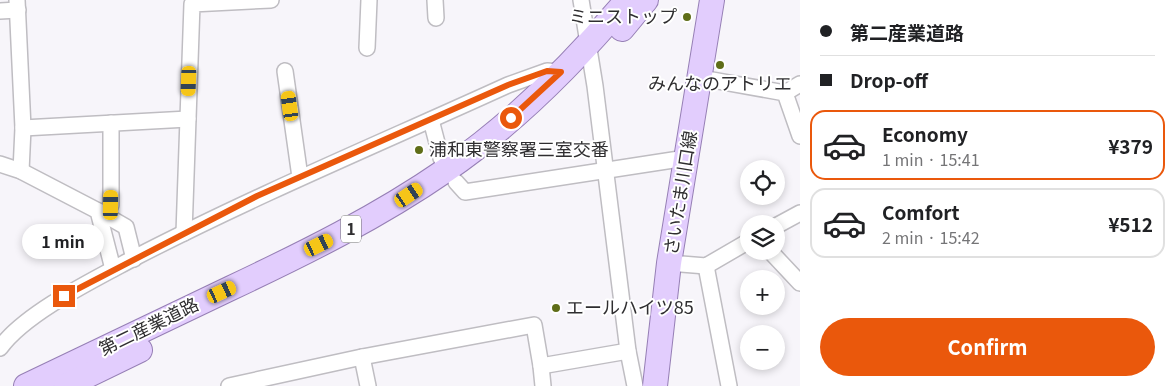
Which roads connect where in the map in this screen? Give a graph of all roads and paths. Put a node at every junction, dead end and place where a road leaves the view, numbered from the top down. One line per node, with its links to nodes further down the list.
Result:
1 (270, 0): 8 (street)
2 (368, 0): 12 (street)
3 (435, 0): 11 (street)
4 (582, 0): 13 (street)
5 (627, 0): 13 (main road, 第二産業道路 / 1)
6 (646, 0): 13 (main road, 第二産業道路 / 1)
7 (712, 0): 16 (main road, さいたま川口線)
8 (192, 2): 19 (street)
9 (17, 5): 10 (street); 22 (street)
10 (0, 11)
11 (436, 18)
12 (367, 48)
13 (590, 54): 15 (main road, 第二産業道路 / 1); 27 (street); 28 (main road, 第二産業道路 / 1)
14 (285, 71): 29 (street)
15 (561, 72): 20 (street); 28 (main road, 第二産業道路 / 1)
16 (701, 78): 18 (street); 24 (main road, さいたま川口線)
17 (800, 84): 18 (street)
18 (785, 93): 23 (street)
19 (188, 119): 21 (street); 33 (street)
20 (432, 120): 28 (street); 29 (street)
21 (111, 123): 22 (street); 30 (street)
22 (23, 128): 26 (street)
23 (800, 136)
24 (686, 158): 27 (street); 37 (main road, さいたま川口線)
25 (0, 164): 26 (street)
26 (21, 171): 30 (street)
27 (606, 172): 28 (street); 42 (street)
28 (452, 176): 45 (main road, 第二産業道路 / 1); 46 (main road, 第二産業道路 / 1)
29 (300, 177): 33 (street)
30 (102, 213): 35 (street); 39 (street)
31 (800, 213): 32 (street)
32 (785, 221)
33 (184, 233): 35 (street)
34 (740, 246): 38 (street)
35 (134, 259): 39 (street)
36 (778, 260): 40 (street)
37 (669, 263): 38 (street); 51 (main road, さいたま川口線)
38 (706, 266): 52 (street)
39 (113, 269): 41 (street)
40 (800, 283)
41 (0, 348)
42 (628, 351): 44 (street); 50 (street)
43 (362, 357): 44 (street); 47 (street); 48 (street)
44 (541, 366): 49 (street)
45 (26, 386)
46 (66, 386)
47 (229, 386)
48 (368, 386)
49 (543, 386)
50 (635, 386)
51 (655, 386)
52 (729, 386)

